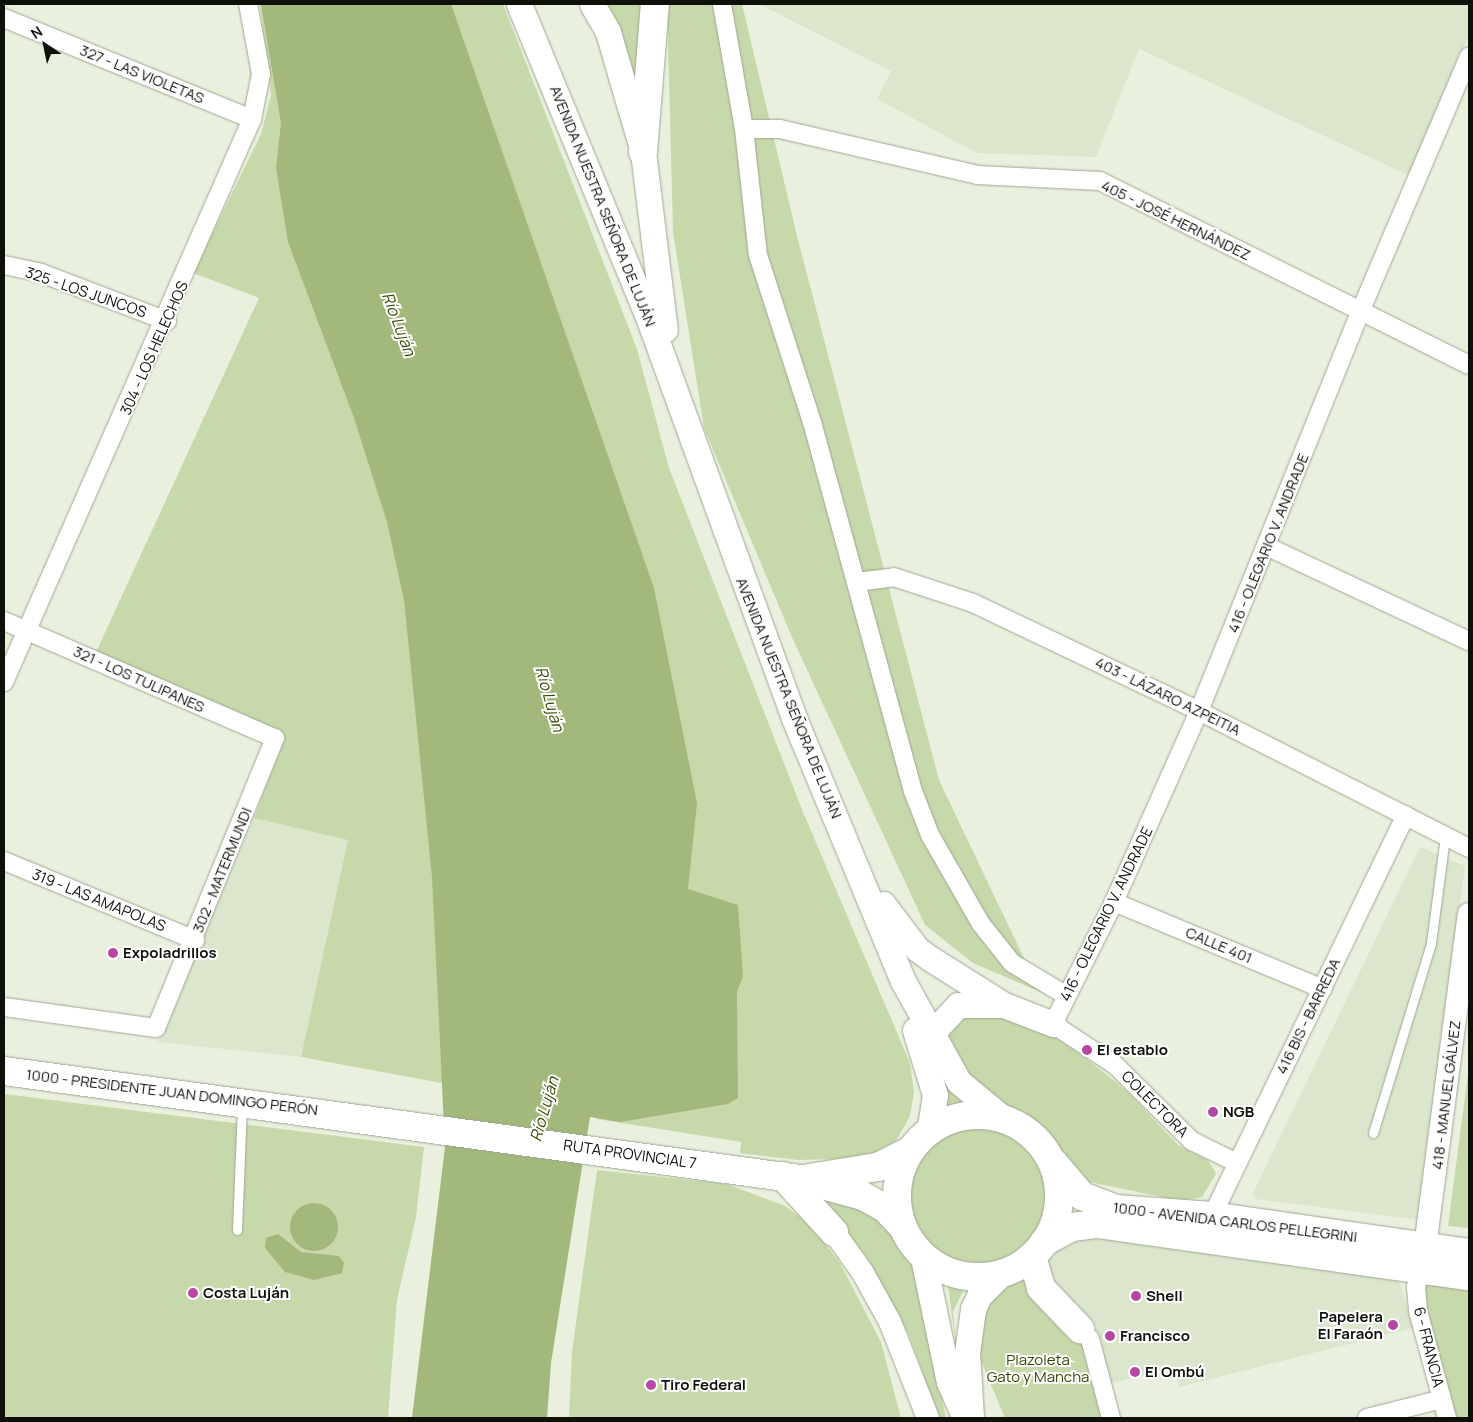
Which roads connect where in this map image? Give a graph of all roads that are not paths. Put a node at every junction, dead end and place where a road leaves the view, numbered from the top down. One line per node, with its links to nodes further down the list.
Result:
1 (248, 4): 9 (street, 304 - LOS HELECHOS)
2 (519, 4): 16 (main road, AVENIDA NUESTRA SEÑORA DE LUJÁN)
3 (592, 4): 11 (main road, AVENIDA NUESTRA SEÑORA DE LUJÁN)
4 (655, 4): 11 (main road)
5 (722, 5): 10 (street)
6 (4, 18): 9 (street, 327 - LAS VIOLETAS)
7 (1469, 56): 8 (street, 416 - OLEGARIO V. ANDRADE)
8 (1463, 87): 13 (street, 416 - OLEGARIO V. ANDRADE)
9 (252, 119): 14 (street, 304 - LOS HELECHOS)
10 (744, 128): 13 (street, 405 - JOSÉ HERNÁNDEZ); 18 (street)
11 (643, 152): 16 (main road, AVENIDA NUESTRA SEÑORA DE LUJÁN)
12 (4, 265): 14 (street, 325 - LOS JUNCOS)
13 (1360, 312): 15 (street, 405 - JOSÉ HERNÁNDEZ); 17 (street, 416 - OLEGARIO V. ANDRADE)
14 (167, 321): 20 (street, 304 - LOS HELECHOS)
15 (1469, 365)
16 (682, 411): 27 (main road, AVENIDA NUESTRA SEÑORA DE LUJÁN)
17 (1268, 547): 21 (street); 23 (street, 416 - OLEGARIO V. ANDRADE)
18 (856, 582): 23 (street, 403 - LÁZARO AZPEITIA); 35 (street)
19 (4, 621): 20 (street, 321 - LOS TULIPANES)
20 (26, 630): 22 (street, 304 - LOS HELECHOS); 24 (street, 321 - LOS TULIPANES)
21 (1469, 641)
22 (4, 682)
23 (1200, 711): 25 (street, 403 - LÁZARO AZPEITIA); 30 (street, 416 - OLEGARIO V. ANDRADE)
24 (274, 738): 32 (street, 302 - MATERMUNDI)
25 (1406, 816): 26 (street, 403 - LÁZARO AZPEITIA); 34 (street, 416 BIS - BARREDA)
26 (1445, 836): 28 (street, 403 - LÁZARO AZPEITIA); 45 (lane)
27 (845, 839): 33 (main road, AVENIDA NUESTRA SEÑORA DE LUJÁN); 36 (main road)
28 (1469, 848)
29 (4, 861): 32 (street, 319 - LAS AMAPOLAS)
30 (1114, 902): 34 (street, CALLE 401); 35 (street, 416 - OLEGARIO V. ANDRADE)
31 (1469, 914): 57 (street, 418 - MANUEL GÁLVEZ)
32 (195, 940): 37 (street, 302 - MATERMUNDI)
33 (903, 981): 39 (main road, AVENIDA NUESTRA SEÑORA DE LUJÁN); 44 (main road, AVENIDA NUESTRA SEÑORA DE LUJÁN)
34 (1323, 988): 48 (street, 416 BIS - BARREDA)
35 (1067, 996): 38 (street, 416 - OLEGARIO V. ANDRADE)
36 (1004, 1005): 38 (main road); 39 (main road)
37 (4, 1007)
38 (1053, 1024): 48 (street, COLECTORA)
39 (932, 1033): 43 (main road, AVENIDA NUESTRA SEÑORA DE LUJÁN)
40 (4, 1070): 41 (main road, 1000 - PRESIDENTE JUAN DOMINGO PERÓN)
41 (242, 1100): 42 (main road, 1000 - PRESIDENTE JUAN DOMINGO PERÓN); 52 (lane)
42 (341, 1113): 49 (main road, RUTA PROVINCIAL 7)
43 (1004, 1119): 44 (main road); 47 (main road)
44 (929, 1132): 46 (main road)
45 (1373, 1133)
46 (910, 1152): 49 (main road, RUTA PROVINCIAL 7); 51 (main road)
47 (1049, 1158): 50 (main road, 1000 - AVENIDA CARLOS PELLEGRINI); 54 (main road)
48 (1235, 1162): 50 (street, 416 BIS - BARREDA)
49 (792, 1177): 51 (main road, RUTA PROVINCIAL 7); 53 (main road)
50 (1212, 1216): 57 (main road, 1000 - AVENIDA CARLOS PELLEGRINI)
51 (902, 1226): 55 (main road)
52 (236, 1230)
53 (834, 1232): 62 (street)
54 (1038, 1249): 57 (main road, 1000 - AVENIDA CARLOS PELLEGRINI); 58 (main road); 60 (main road)
55 (922, 1253): 58 (main road); 63 (main road)
56 (1469, 1253): 57 (main road, 1000 - AVENIDA CARLOS PELLEGRINI)
57 (1424, 1258): 59 (main road, 1000 - AVENIDA CARLOS PELLEGRINI); 61 (street, 6 - FRANCIA)
58 (1002, 1273): 64 (main road)
59 (1469, 1276)
60 (1080, 1329): 65 (street)
61 (1442, 1399): 66 (street); 67 (street, 6 - FRANCIA)
62 (928, 1418)
63 (965, 1418)
64 (971, 1418)
65 (1111, 1418)
66 (1366, 1418)
67 (1447, 1418)

